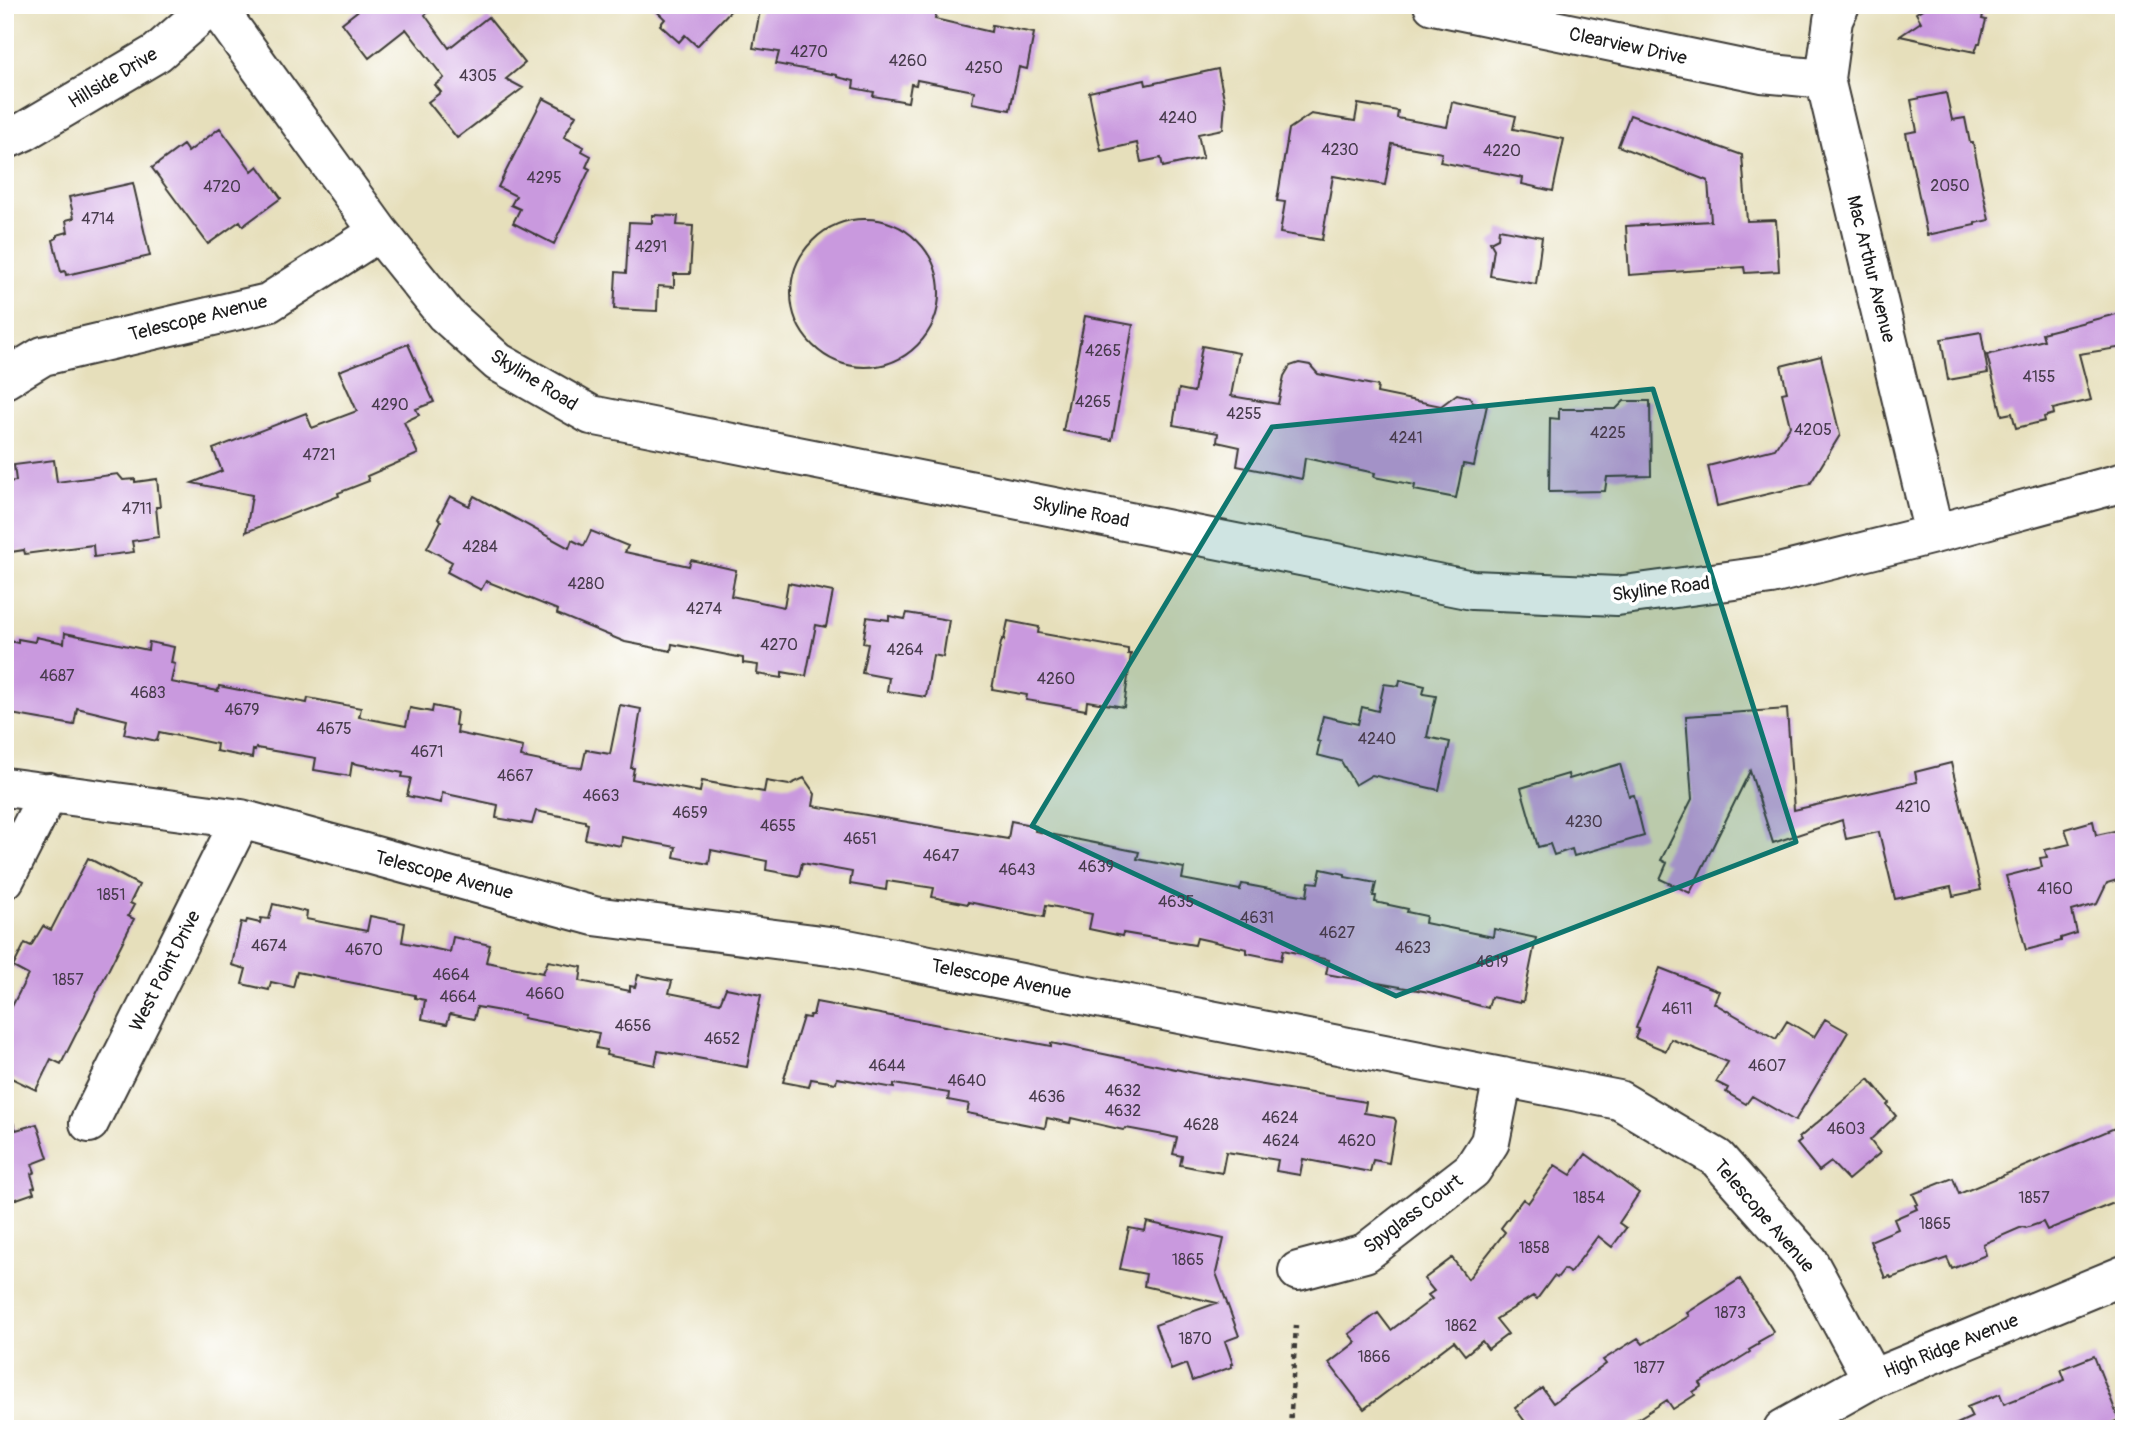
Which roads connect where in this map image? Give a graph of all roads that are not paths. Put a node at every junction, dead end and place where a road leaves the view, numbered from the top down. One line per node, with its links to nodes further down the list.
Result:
1 (214, 5): 5 (street, Hillside Drive); 6 (street, Skyline Road)
2 (1433, 5): 4 (street, Clearview Drive)
3 (1840, 5): 4 (street, Mac Arthur Avenue)
4 (1825, 79): 9 (street, Mac Arthur Avenue)
5 (5, 140)
6 (379, 232): 7 (street, Telescope Avenue); 9 (street, Skyline Road)
7 (5, 379)
8 (2124, 482): 9 (street, Skyline Road)
9 (1934, 534)
10 (5, 787): 11 (street, Telescope Avenue)
11 (49, 792): 12 (street, Telescope Avenue); 13 (street)
12 (241, 819): 14 (street, Telescope Avenue); 15 (street, West Point Drive)
13 (5, 879)
14 (1503, 1077): 16 (street, Spyglass Court); 18 (street, Telescope Avenue)
15 (89, 1123)
16 (1298, 1271)
17 (2124, 1275): 18 (street, High Ridge Avenue)
18 (1871, 1379): 19 (street, High Ridge Avenue)
19 (1783, 1429)

